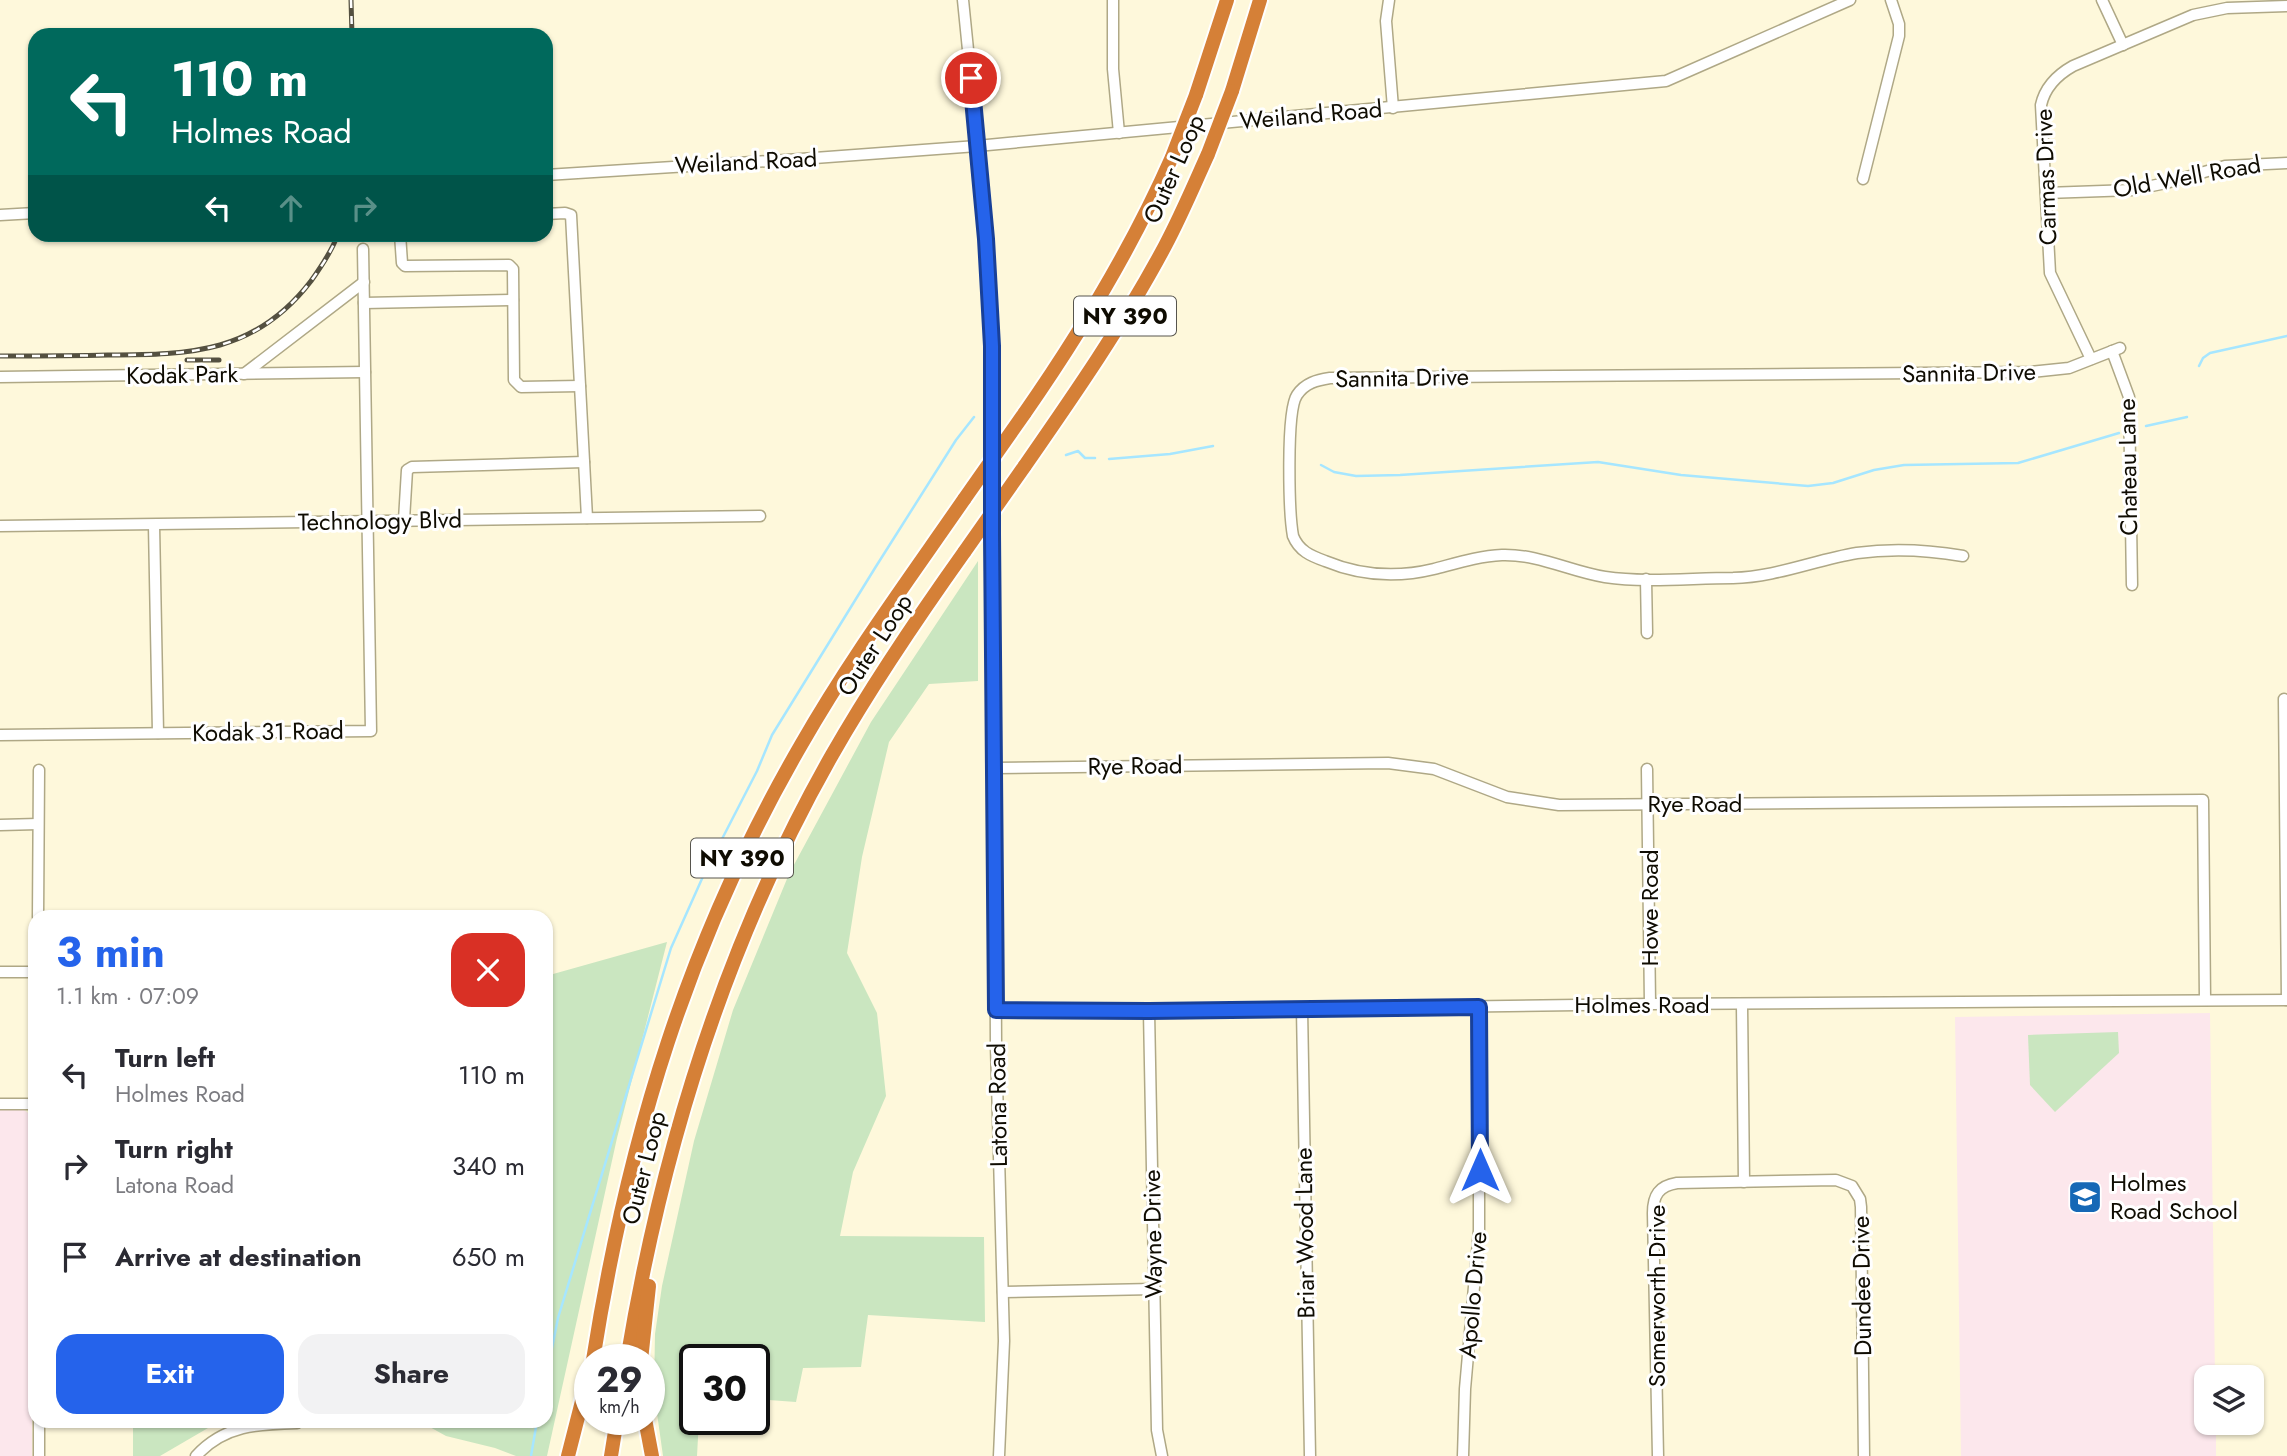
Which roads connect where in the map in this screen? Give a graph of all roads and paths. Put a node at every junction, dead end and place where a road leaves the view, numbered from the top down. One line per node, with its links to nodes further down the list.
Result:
1 (963, 0): 13 (street, Latona Road)
2 (1113, 0): 12 (street)
3 (1260, 0): 65 (highway, Outer Loop / NY 390, bridge)
4 (1389, 0): 11 (street)
5 (1850, 0): 11 (street, Weiland Road)
6 (1891, 0): 16 (street)
7 (2102, 0): 10 (street)
8 (1226, 3): 69 (highway, Outer Loop / NY 390, bridge)
9 (2287, 6): 10 (street, Carmas Drive)
10 (2123, 45): 17 (street, Carmas Drive)
11 (1393, 108): 12 (street, Weiland Road)
12 (1119, 133): 13 (street, Weiland Road)
13 (977, 146): 15 (street, Weiland Road); 45 (street, Latona Road)
14 (2287, 163): 17 (street, Old Well Road)
15 (553, 175)
16 (1863, 179)
17 (2046, 193): 26 (street, Carmas Drive)
18 (28, 213): 20 (street)
19 (553, 213): 30 (street)
20 (0, 215)
21 (401, 242): 24 (street)
22 (363, 249): 23 (street, Kodak 31 Road)
23 (364, 282): 25 (street, Kodak 31 Road); 28 (street)
24 (513, 300): 25 (street); 30 (street)
25 (364, 303): 27 (street, Kodak 31 Road)
26 (2091, 359): 39 (street, Sannita Drive); 40 (street, Chateau Lane)
27 (365, 372): 28 (street, Kodak Park); 35 (street, Kodak 31 Road)
28 (244, 374): 29 (street, Kodak Park)
29 (0, 377)
30 (580, 386): 31 (street)
31 (584, 462): 33 (street); 34 (street)
32 (760, 516): 33 (street, Technology Blvd)
33 (587, 518): 34 (street, Technology Blvd)
34 (404, 520): 35 (street, Technology Blvd)
35 (367, 521): 36 (street, Technology Blvd); 43 (street, Kodak 31 Road)
36 (155, 525): 37 (street, Technology Blvd); 43 (street)
37 (0, 526)
38 (1963, 556): 39 (street, Sannita Drive)
39 (1646, 579): 41 (street)
40 (2132, 585)
41 (1647, 633)
42 (2284, 699): 50 (street)
43 (159, 733): 44 (street, Kodak 31 Road)
44 (0, 735)
45 (994, 768): 48 (street, Rye Road); 60 (street, Latona Road)
46 (1647, 769): 48 (street, Howe Road)
47 (39, 770): 49 (street)
48 (1649, 805): 55 (street, Rye Road); 57 (street, Howe Road)
49 (38, 824): 51 (street); 52 (street)
50 (2286, 824): 56 (street)
51 (0, 825)
52 (38, 910)
53 (0, 972): 54 (street)
54 (28, 972)
55 (2205, 1000): 56 (street, Holmes Road); 58 (street, Holmes Road)
56 (2287, 1000)
57 (1650, 1004): 58 (street, Holmes Road); 59 (street, Holmes Road)
58 (1742, 1005): 66 (street)
59 (1479, 1007): 61 (street, Holmes Road); 89 (street, Apollo Drive)
60 (996, 1010): 62 (street, Holmes Road); 68 (street, Latona Road)
61 (1302, 1010): 62 (street, Holmes Road); 88 (street, Briar Wood Lane)
62 (1149, 1011): 67 (street, Wayne Drive)
63 (0, 1104): 64 (street)
64 (28, 1104)
65 (669, 1160): 70 (highway, Outer Loop / NY 390); 71 (highway)
66 (1744, 1182): 90 (street, Somerworth Drive); 91 (street, Dundee Drive)
67 (1154, 1289): 68 (street); 87 (street, Wayne Drive)
68 (1003, 1292): 86 (street, Latona Road)
69 (595, 1344)
70 (630, 1344)
71 (643, 1344)
72 (39, 1428): 79 (street)
73 (244, 1428): 80 (street)
74 (574, 1433): 81 (highway)
75 (581, 1435): 82 (highway)
76 (614, 1435): 83 (highway)
77 (645, 1435): 84 (highway)
78 (647, 1435): 85 (highway)
79 (39, 1456)
80 (196, 1456)
81 (568, 1456)
82 (578, 1456)
83 (611, 1456)
84 (646, 1456)
85 (652, 1456)
86 (999, 1456)
87 (1163, 1456)
88 (1310, 1456)
89 (1463, 1456)
90 (1658, 1456)
91 (1864, 1456)

